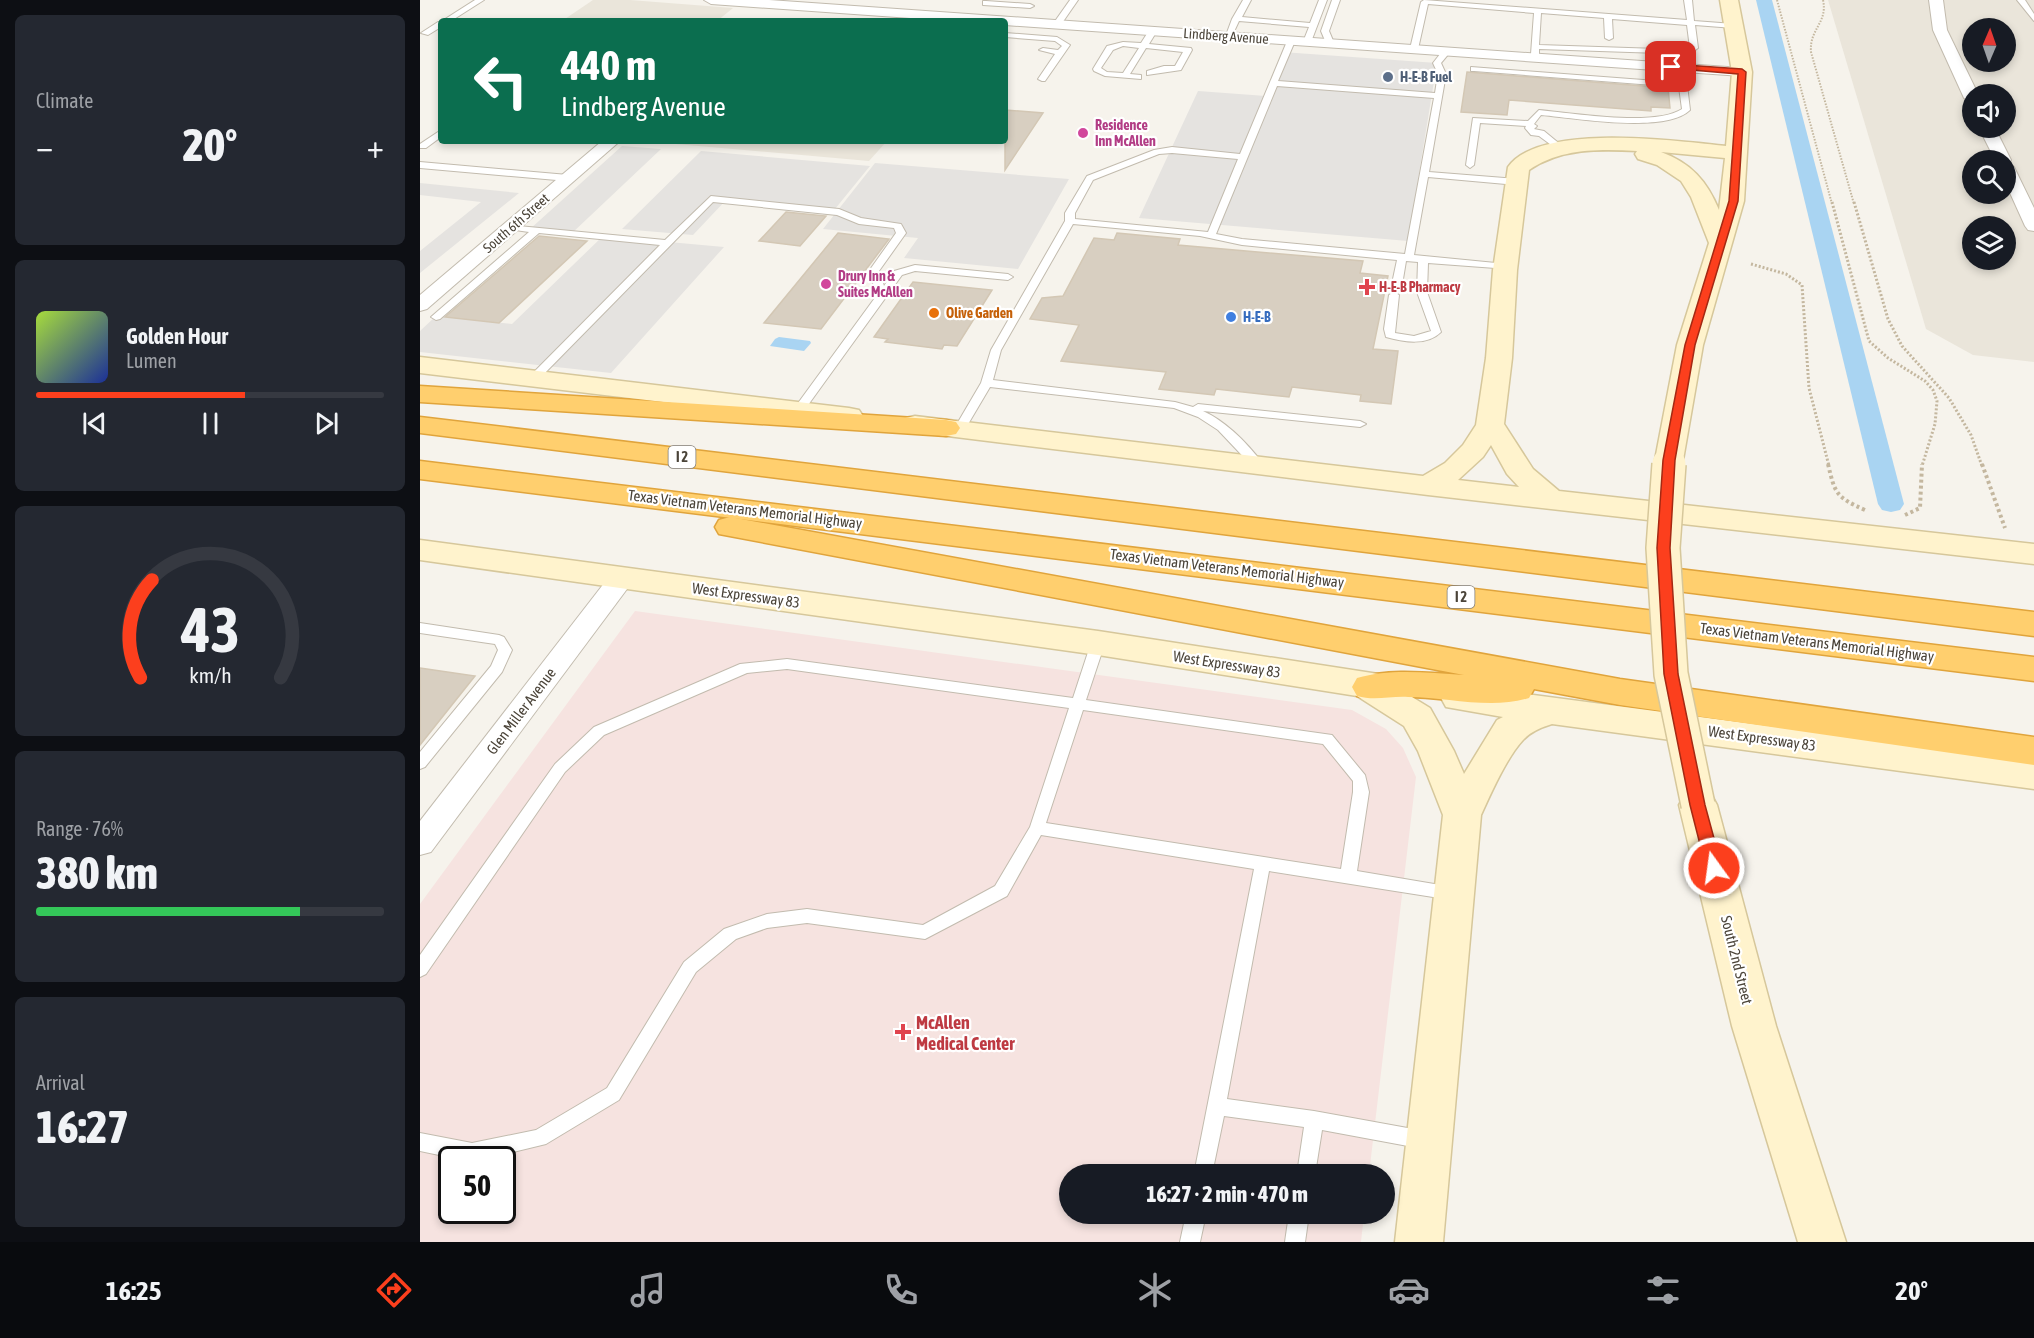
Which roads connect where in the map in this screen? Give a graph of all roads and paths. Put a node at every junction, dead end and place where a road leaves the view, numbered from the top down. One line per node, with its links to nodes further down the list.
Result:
1 (480, 0): 21 (lane)
2 (711, 0): 14 (street, Lindberg Avenue)
3 (1074, 0): 31 (lane)
4 (1246, 0): 25 (lane)
5 (1323, 0): 28 (lane)
6 (1336, 0): 38 (lane)
7 (1688, 0): 27 (lane)
8 (1729, 0): 30 (main road, South 2nd Street)
9 (1777, 0): 104 (path)
10 (1823, 0): 106 (path)
11 (1936, 0): 55 (street)
12 (2021, 0): 24 (lane)
13 (1425, 1): 18 (lane); 42 (lane)
14 (756, 3): 19 (street); 22 (street, Lindberg Avenue)
15 (986, 3): 16 (lane)
16 (1002, 4): 17 (lane); 23 (lane)
17 (1030, 6)
18 (1538, 11): 20 (lane); 44 (lane)
19 (742, 15)
20 (1608, 17): 27 (lane); 40 (lane)
21 (451, 18)
22 (962, 18)
23 (991, 18)
24 (2034, 19)
25 (1236, 20): 28 (lane); 35 (lane)
26 (1008, 22): 31 (street, Lindberg Avenue)
27 (1692, 23): 30 (lane); 40 (lane)
28 (1313, 25): 37 (lane)
29 (438, 26): 33 (lane)
30 (1734, 26): 48 (main road, South 2nd Street)
31 (1060, 29): 32 (street, Lindberg Avenue); 39 (lane); 45 (lane)
32 (1154, 31): 35 (street, Lindberg Avenue); 41 (lane)
33 (425, 33)
34 (1008, 36): 39 (lane)
35 (1228, 36): 36 (street, Lindberg Avenue)
36 (1291, 40): 37 (street, Lindberg Avenue); 54 (lane)
37 (1307, 42): 38 (street, Lindberg Avenue)
38 (1330, 43): 42 (street, Lindberg Avenue)
39 (1039, 44): 45 (lane)
40 (1609, 45): 44 (lane)
41 (1144, 46): 49 (lane); 50 (lane); 50 (lane)
42 (1414, 49): 43 (street, Lindberg Avenue)
43 (1447, 51): 44 (street, Lindberg Avenue); 56 (lane)
44 (1535, 52): 46 (street, Lindberg Avenue)
45 (1060, 53): 53 (lane)
46 (1577, 60): 48 (street, Lindberg Avenue); 52 (lane)
47 (1474, 69): 52 (lane)
48 (1742, 72): 62 (main road, South 2nd Street)
49 (1150, 73)
50 (1125, 76): 51 (lane)
51 (1138, 77)
52 (1577, 77): 57 (lane)
53 (1042, 79)
54 (1273, 83): 56 (lane); 64 (lane)
55 (1965, 84)
56 (1438, 96): 67 (lane)
57 (1532, 125): 59 (lane); 66 (lane)
58 (438, 135): 61 (lane)
59 (1550, 140): 62 (main road); 68 (main road)
60 (608, 144): 69 (street, South 6th Street)
61 (421, 146): 63 (lane)
62 (1736, 153): 76 (main road, South 2nd Street)
63 (420, 157)
64 (1242, 157): 71 (lane); 75 (lane)
65 (420, 165): 69 (lane)
66 (1470, 165)
67 (1424, 174): 68 (lane); 78 (lane)
68 (1518, 177): 76 (main road); 81 (main road)
69 (568, 178): 73 (street, South 6th Street)
70 (2016, 188): 72 (street)
71 (1070, 221): 75 (lane); 90 (lane)
72 (2034, 226)
73 (511, 227): 74 (lane); 86 (street, South 6th Street)
74 (537, 230): 77 (lane); 87 (lane)
75 (1211, 235): 78 (lane)
76 (1720, 242): 136 (main road, South 2nd Street, bridge)
77 (667, 243): 85 (lane); 89 (lane)
78 (1406, 258): 79 (lane); 83 (lane)
79 (1423, 260): 81 (lane); 84 (lane)
80 (1751, 264): 103 (path)
81 (1506, 267): 96 (main road)
82 (1008, 277): 85 (lane)
83 (1398, 279)
84 (1394, 294)
85 (882, 295): 93 (lane)
86 (420, 305)
87 (436, 317)
88 (420, 365): 89 (main road)
89 (533, 379): 93 (main road)
90 (987, 383): 92 (lane); 97 (lane)
91 (420, 394): 97 (highway)
92 (1175, 405): 94 (lane); 98 (lane)
93 (799, 410): 97 (main road)
94 (1359, 424)
95 (420, 425): 108 (highway, I 2)
96 (1490, 425): 100 (main road); 102 (main road)
97 (953, 428): 98 (main road)
98 (1258, 465): 100 (main road)
99 (420, 470): 101 (highway, Texas Vietnam Veterans Memorial Highway / I 2)
100 (1428, 486): 102 (main road)
101 (589, 490): 111 (highway, Texas Vietnam Veterans Memorial Highway / I 2); 113 (highway)
102 (1551, 500): 106 (main road)
103 (1867, 511)
104 (1896, 515)
105 (420, 550): 107 (main road, West Expressway 83)
106 (2024, 552)
107 (621, 579): 110 (main road, West Expressway 83); 120 (street, Glen Miller Avenue)
108 (2034, 624)
109 (420, 628): 116 (lane)
110 (1098, 643): 112 (main road, West Expressway 83); 114 (lane)
111 (2034, 669)
112 (1369, 687): 113 (highway); 118 (main road)
113 (1552, 694): 115 (highway); 117 (main road, West Expressway 83); 118 (main road)
114 (1078, 704): 119 (lane); 122 (lane); 124 (lane)
115 (2034, 751)
116 (420, 763)
117 (2034, 775)
118 (1462, 815): 123 (main road)
119 (1037, 828): 121 (lane); 128 (lane)
120 (420, 843)
121 (1263, 863): 122 (lane); 125 (lane)
122 (1348, 877): 123 (lane)
123 (1454, 894): 127 (main road)
124 (420, 969)
125 (1216, 1106): 126 (lane); 129 (lane)
126 (1314, 1120): 127 (lane); 130 (lane)
127 (1429, 1141): 135 (main road)
128 (420, 1142)
129 (1205, 1164)
130 (1307, 1164)
131 (1194, 1224): 133 (lane)
132 (1298, 1224): 134 (lane)
133 (1190, 1242)
134 (1295, 1242)
135 (1419, 1242)
136 (1822, 1242)

